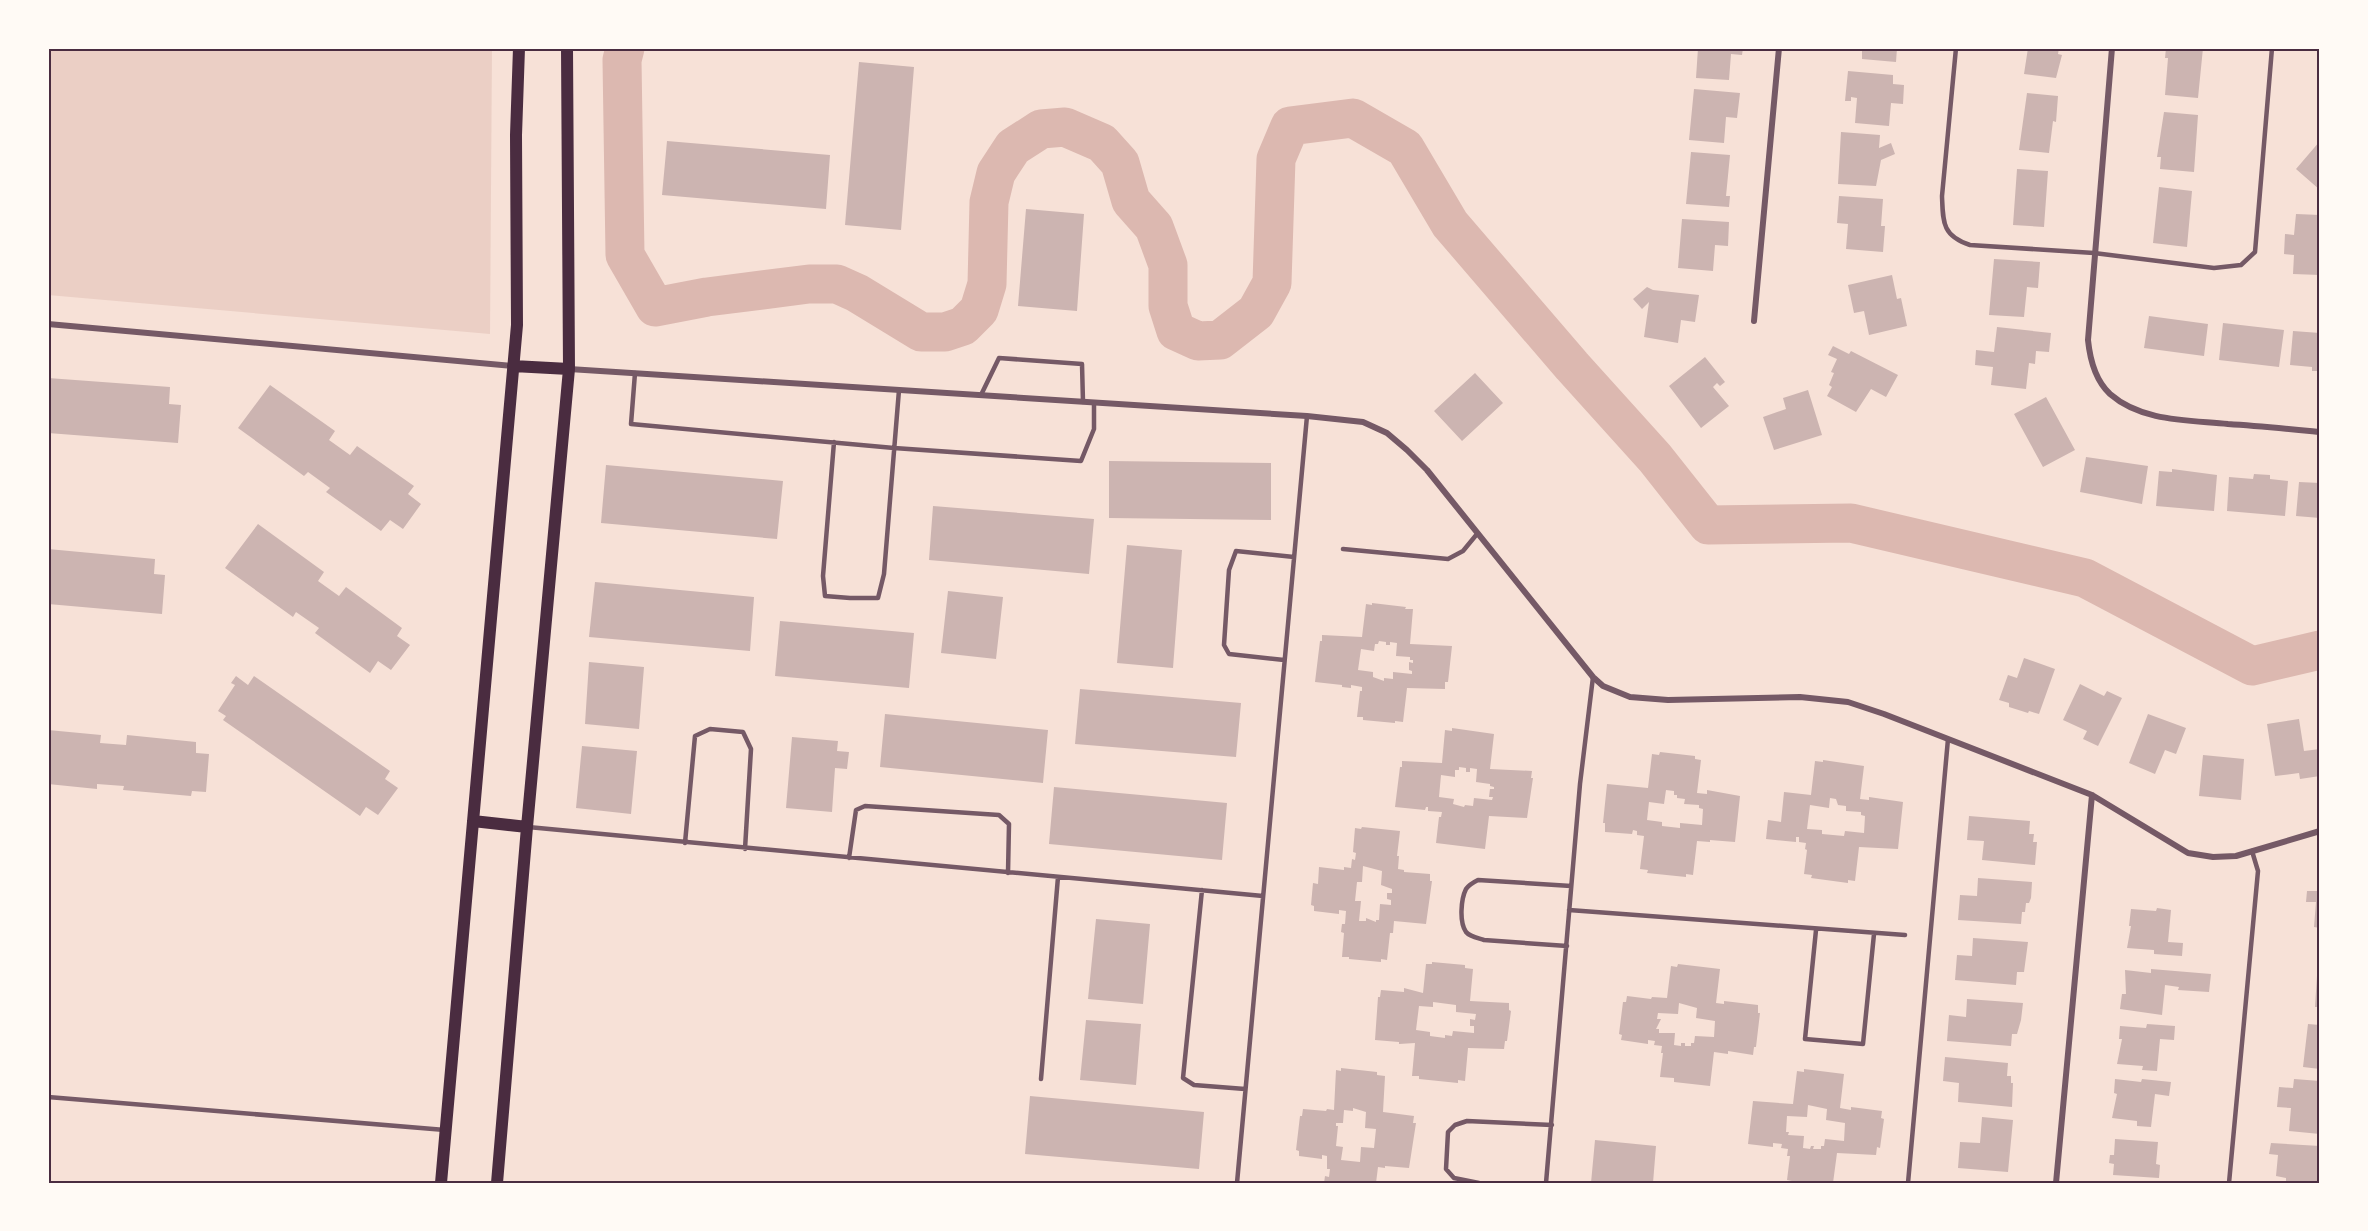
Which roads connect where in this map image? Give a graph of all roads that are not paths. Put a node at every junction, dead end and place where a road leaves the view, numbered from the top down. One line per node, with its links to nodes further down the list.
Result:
1 (519, 48): 10 (main road)
2 (567, 48): 11 (main road)
3 (1779, 48): 8 (street)
4 (1956, 48): 7 (lane)
5 (2112, 48): 7 (street)
6 (2272, 48): 7 (lane)
7 (2094, 253): 18 (street)
8 (1754, 321)
9 (48, 324): 10 (street)
10 (513, 366): 11 (main road); 28 (main road)
11 (569, 369): 12 (street); 29 (main road)
12 (635, 373): 13 (street); 19 (lane)
13 (898, 390): 14 (street); 20 (lane)
14 (981, 395): 15 (street); 15 (lane)
15 (1083, 402): 16 (street)
16 (1094, 403): 17 (street); 20 (lane)
17 (1307, 416): 21 (street); 23 (lane)
18 (2320, 432)
19 (834, 442): 20 (lane); 20 (lane)
20 (894, 448)
21 (1477, 534): 22 (lane); 25 (street)
22 (1343, 549)
23 (1294, 557): 24 (lane); 24 (lane)
24 (1284, 660): 39 (lane)
25 (1593, 677): 26 (street); 37 (lane)
26 (1948, 739): 27 (street); 55 (lane)
27 (2092, 795): 33 (street); 56 (street)
28 (473, 821): 29 (main road); 49 (main road)
29 (527, 827): 31 (lane); 51 (main road)
30 (2320, 831): 33 (street)
31 (685, 843): 32 (lane); 32 (lane)
32 (745, 849): 34 (lane)
33 (2252, 851): 57 (lane)
34 (849, 858): 35 (lane); 35 (lane)
35 (1008, 873): 36 (lane)
36 (1058, 877): 38 (lane); 45 (lane)
37 (1571, 886): 40 (lane); 44 (lane)
38 (1202, 890): 39 (lane); 46 (lane)
39 (1263, 896): 46 (lane)
40 (1569, 910): 41 (lane); 44 (lane)
41 (1816, 930): 42 (lane); 42 (lane)
42 (1874, 934): 43 (lane)
43 (1905, 935)
44 (1566, 946): 48 (lane)
45 (1041, 1079)
46 (1245, 1089): 52 (lane)
47 (48, 1097): 49 (lane)
48 (1552, 1125): 53 (lane); 54 (lane)
49 (445, 1130): 50 (main road)
50 (441, 1183)
51 (497, 1183)
52 (1237, 1183)
53 (1479, 1183)
54 (1546, 1183)
55 (1908, 1183)
56 (2056, 1183)
57 (2229, 1183)

